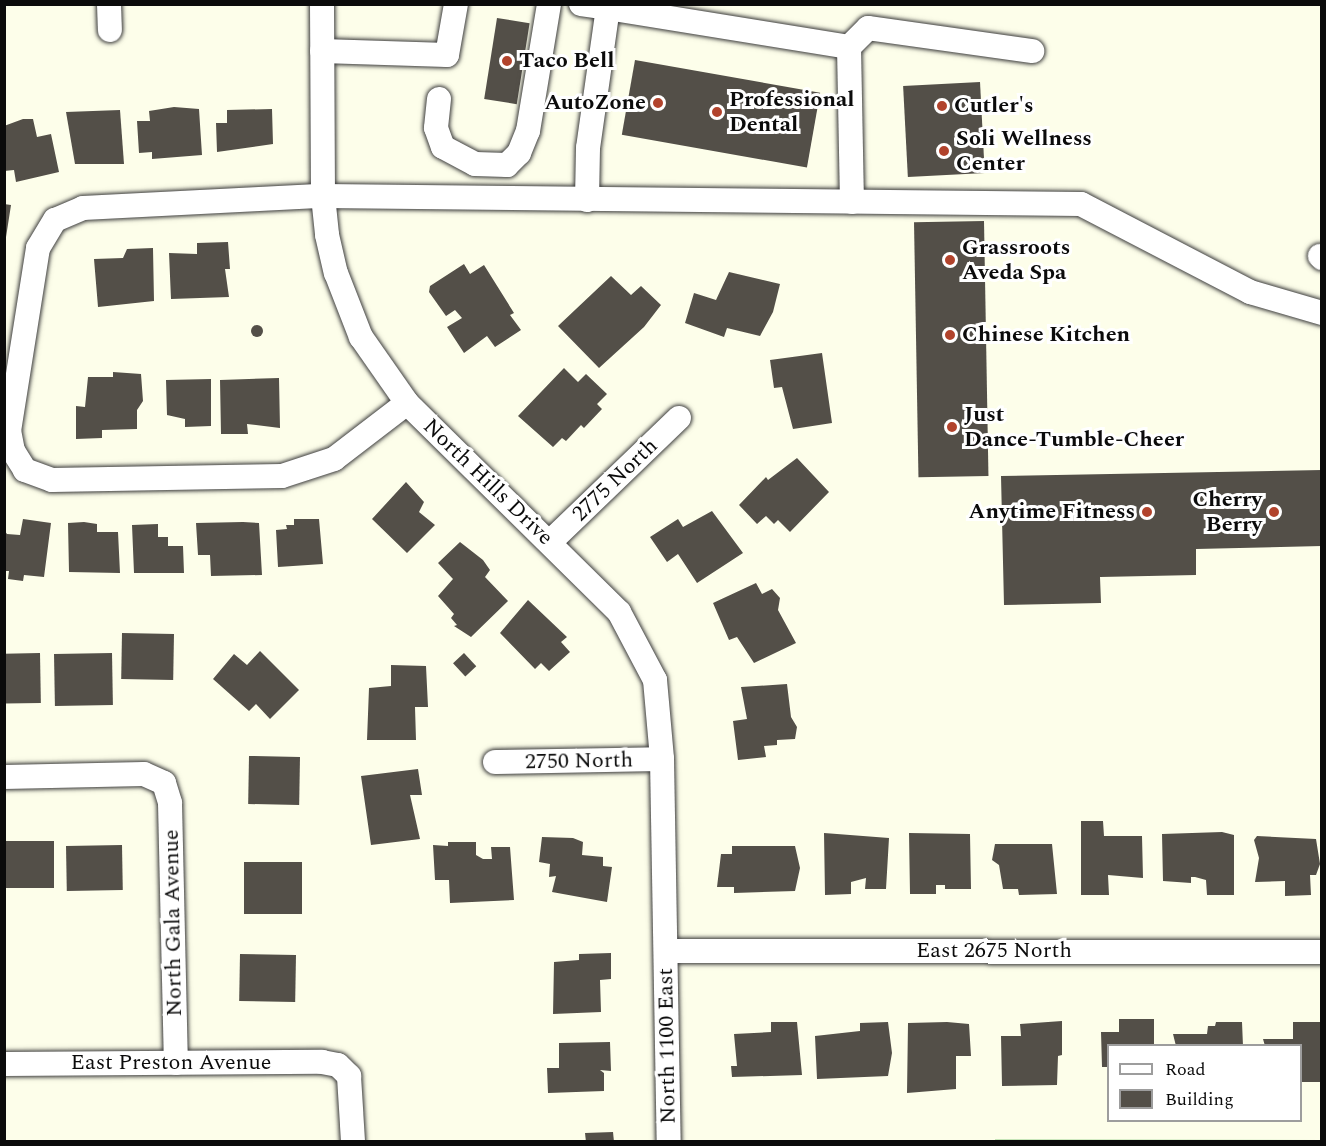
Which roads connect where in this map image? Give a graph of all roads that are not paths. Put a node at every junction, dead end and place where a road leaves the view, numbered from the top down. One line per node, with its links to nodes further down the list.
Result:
1 (110, 4): 7 (street)
2 (322, 4): 9 (street, North Hills Drive)
3 (456, 4): 9 (street)
4 (549, 4): 11 (street)
5 (581, 4): 6 (street)
6 (608, 9): 8 (street); 13 (street)
7 (110, 30)
8 (849, 47): 10 (street); 14 (street)
9 (322, 51): 12 (street, North Hills Drive)
10 (1032, 51)
11 (439, 99)
12 (324, 196): 13 (street); 16 (street, North Hills Drive); 16 (street)
13 (587, 200): 14 (street)
14 (852, 202): 15 (street)
15 (1322, 313)
16 (407, 403): 18 (street, North Hills Drive)
17 (679, 418): 18 (street, 2775 North)
18 (550, 542): 19 (street, North Hills Drive)
19 (662, 759): 20 (street, 2750 North); 22 (street, North Hills Drive)
20 (495, 762)
21 (4, 777): 24 (street, North Gala Avenue)
22 (666, 951): 23 (street, East 2675 North); 27 (street, North 1100 East)
23 (1322, 952)
24 (176, 1063): 25 (street, East Preston Avenue); 26 (street, East Preston Avenue)
25 (4, 1064)
26 (353, 1142)
27 (669, 1142)

